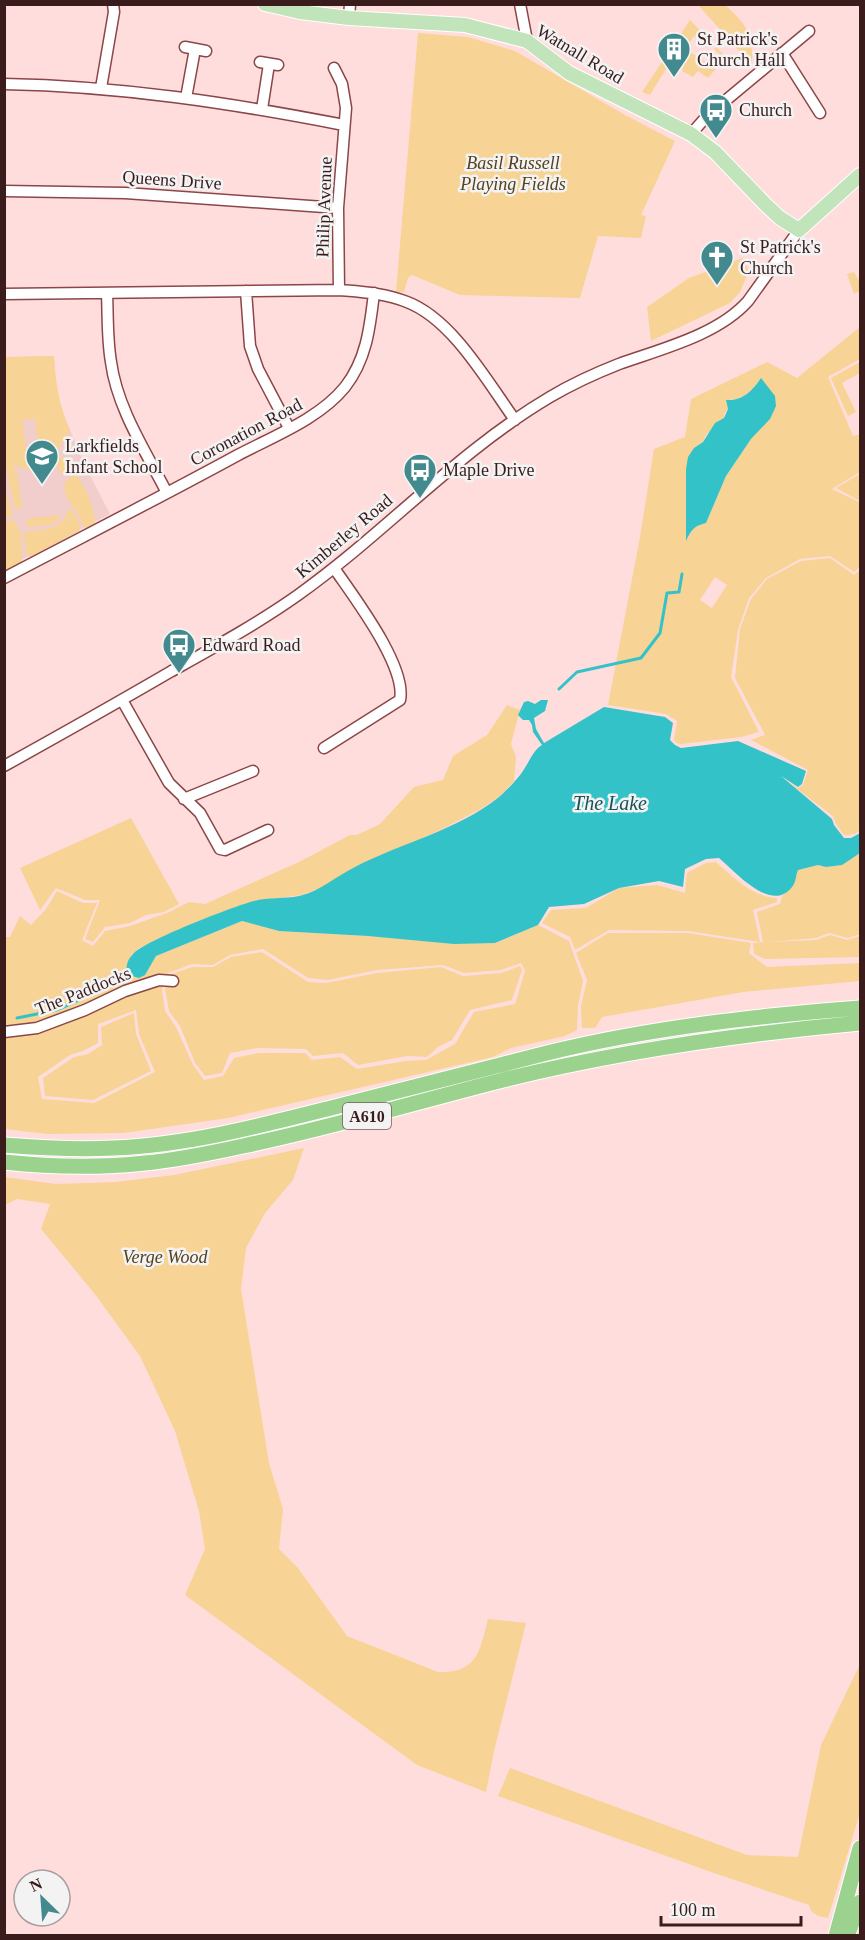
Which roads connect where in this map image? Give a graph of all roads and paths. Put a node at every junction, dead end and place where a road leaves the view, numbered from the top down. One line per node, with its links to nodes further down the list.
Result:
1 (113, 4): 12 (street)
2 (265, 4): 4 (main road, Watnall Road)
3 (520, 4): 6 (street)
4 (349, 11): 6 (main road, Watnall Road)
5 (809, 31): 8 (street)
6 (527, 41): 17 (main road, Watnall Road)
7 (195, 49): 13 (street)
8 (782, 53): 15 (street); 17 (street)
9 (269, 64): 14 (street)
10 (328, 83): 16 (street, Philip Avenue)
11 (4, 84): 12 (street)
12 (101, 88): 13 (street)
13 (186, 98): 14 (street)
14 (262, 109): 16 (street)
15 (820, 113)
16 (344, 125): 20 (street, Philip Avenue)
17 (691, 134): 21 (main road, Watnall Road)
18 (861, 175): 21 (main road)
19 (4, 191): 20 (street, Queens Drive)
20 (338, 208): 22 (street, Philip Avenue)
21 (799, 230): 27 (street, Kimberley Road)
22 (339, 290): 23 (street); 25 (street)
23 (246, 291): 24 (street); 28 (street)
24 (107, 292): 26 (street); 29 (street)
25 (374, 292): 27 (street); 28 (street, Coronation Road)
26 (4, 294)
27 (515, 420): 30 (street, Kimberley Road)
28 (289, 428): 29 (street, Coronation Road)
29 (167, 493): 31 (street, Coronation Road)
30 (334, 568): 32 (street, Kimberley Road); 33 (street)
31 (4, 578)
32 (122, 700): 34 (street, Kimberley Road); 36 (street)
33 (324, 748)
34 (4, 766)
35 (254, 771): 36 (street)
36 (184, 799): 37 (street)
37 (268, 830)
38 (172, 981): 41 (street, The Paddocks)
39 (861, 1008): 42 (highway, A610)
40 (861, 1023): 43 (highway, A610)
41 (4, 1032)
42 (4, 1145)
43 (4, 1162)
44 (861, 1848): 46 (highway)
45 (861, 1902): 47 (highway)
46 (836, 1935)
47 (847, 1935)

